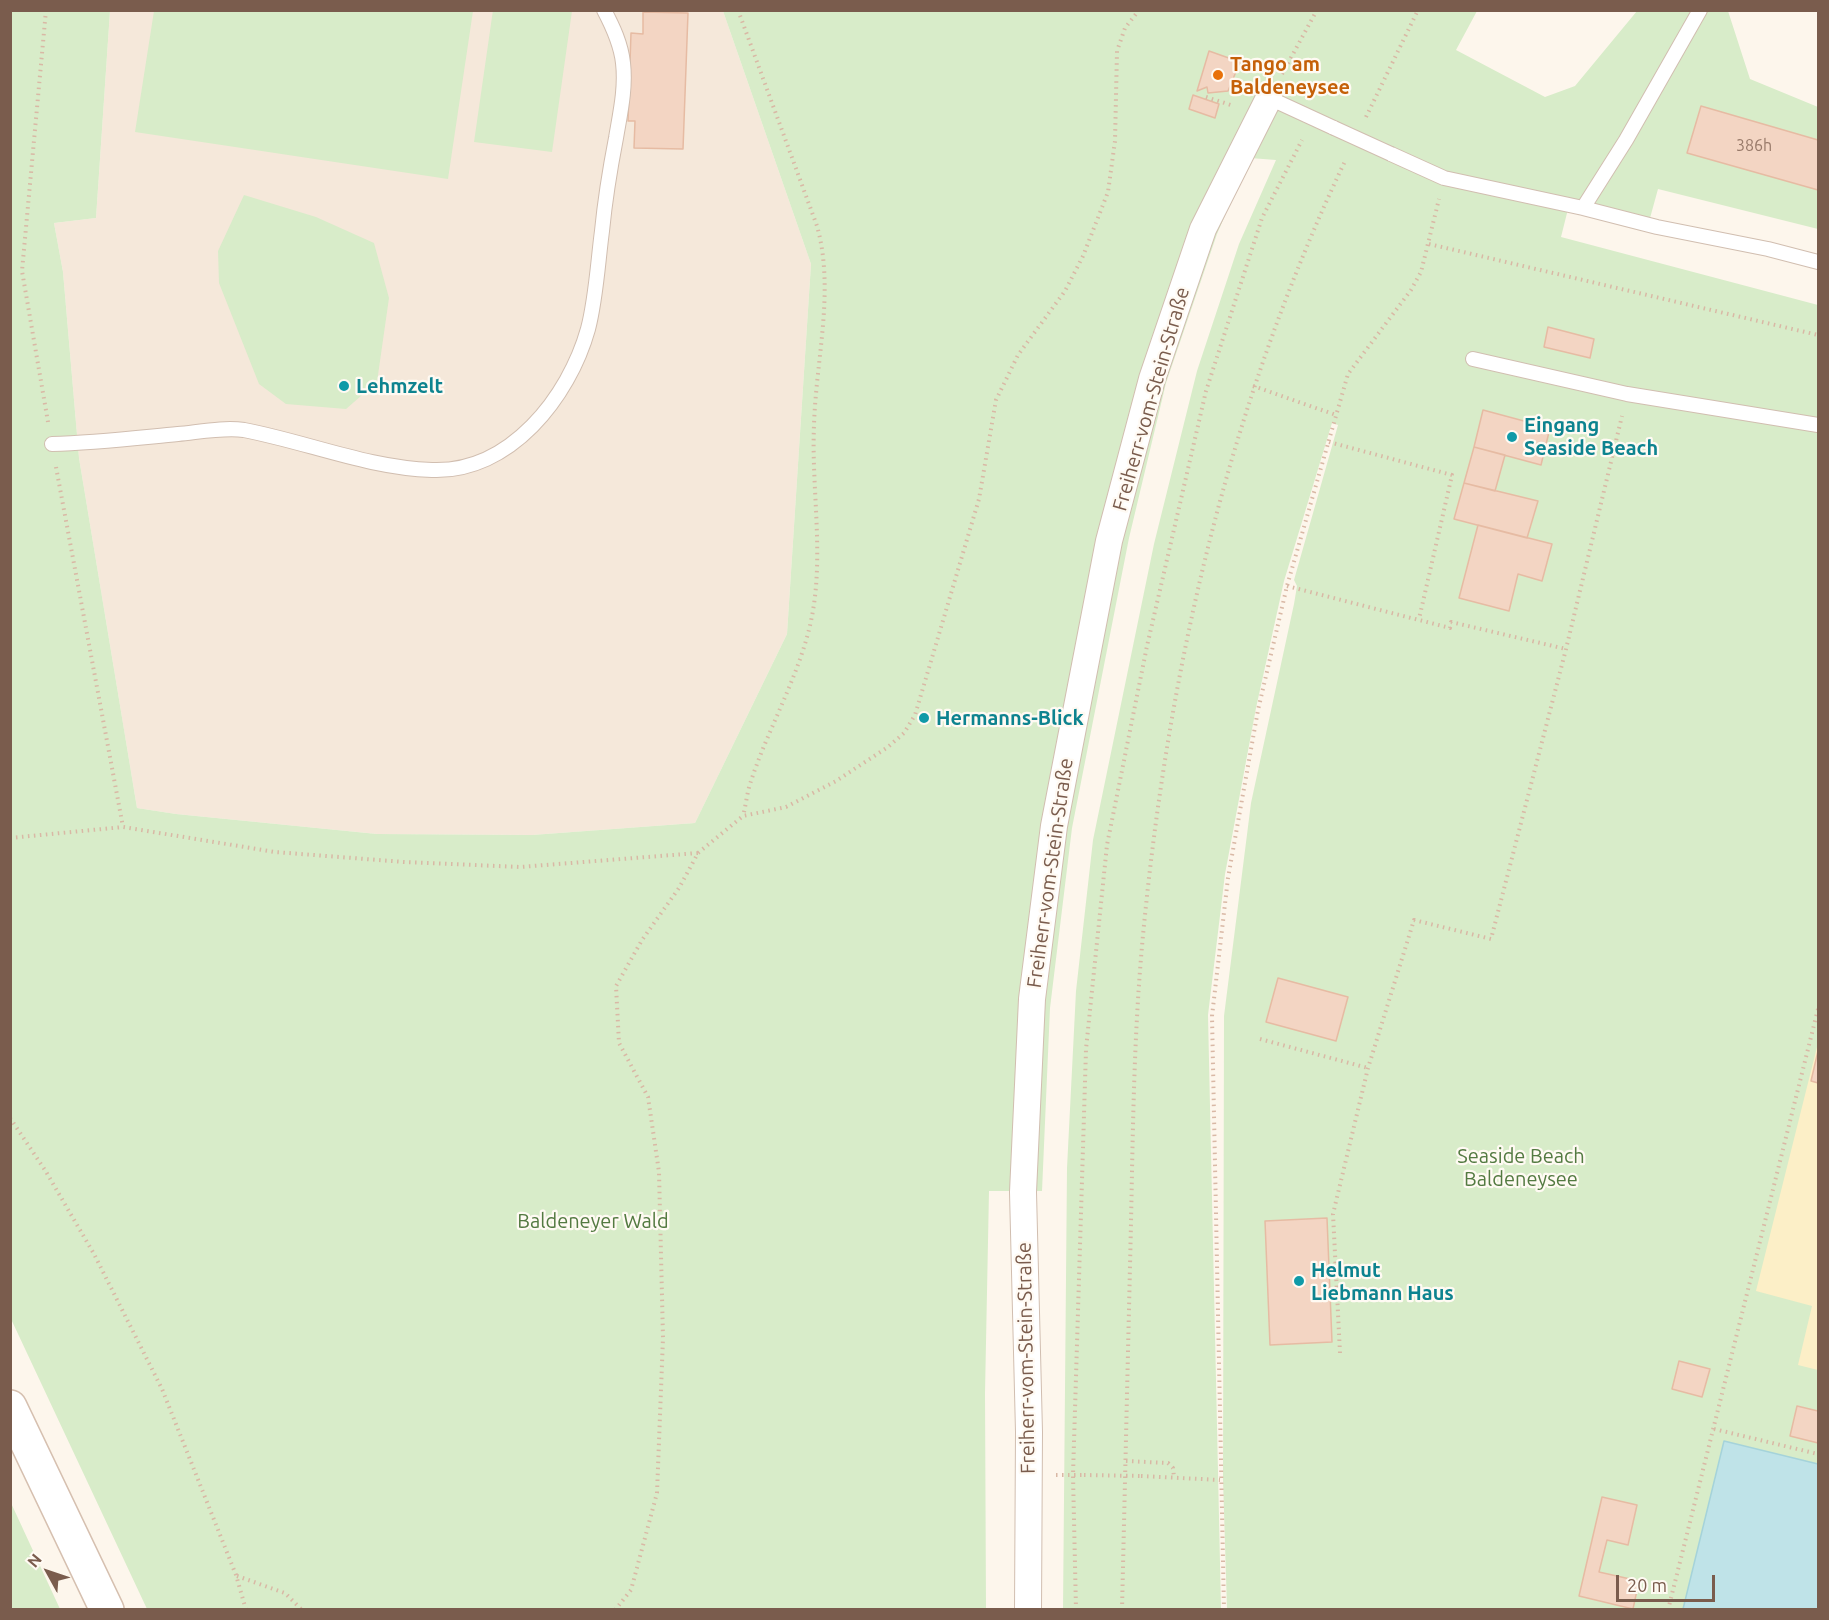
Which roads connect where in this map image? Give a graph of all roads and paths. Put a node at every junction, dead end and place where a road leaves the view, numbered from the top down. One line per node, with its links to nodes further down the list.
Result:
1 (604, 10): 24 (lane)
2 (738, 10): 28 (path)
3 (1139, 10): 28 (path)
4 (1317, 10): 8 (path)
5 (1418, 10): 11 (path)
6 (1700, 10): 14 (lane)
7 (1206, 97): 9 (path)
8 (1269, 99): 10 (lane); 48 (street, Freiherr-vom-Stein-Straße)
9 (1218, 100)
10 (1313, 118): 13 (lane, bridge); 49 (path)
11 (1366, 118)
12 (1348, 157): 19 (path)
13 (1444, 178): 14 (lane); 15 (path)
14 (1583, 208): 16 (lane)
15 (1429, 244): 17 (path); 21 (path)
16 (1818, 262)
17 (1818, 335)
18 (1473, 359): 20 (lane)
19 (1254, 386): 21 (path); 39 (path)
20 (1627, 394): 22 (lane); 27 (path)
21 (1336, 415): 23 (path)
22 (1818, 425)
23 (1329, 442): 25 (path); 26 (path)
24 (52, 444)
25 (1287, 586): 26 (path); 42 (path)
26 (1419, 619): 27 (path)
27 (1566, 649): 33 (path)
28 (743, 816): 30 (path)
29 (10, 838): 30 (path)
30 (698, 854): 47 (path)
31 (1818, 1009): 37 (path)
32 (1260, 1039): 33 (path)
33 (1368, 1068): 35 (path)
34 (10, 1118): 43 (path)
35 (1340, 1353)
36 (10, 1407): 44 (main road)
37 (1714, 1429): 38 (path); 52 (path)
38 (1818, 1454)
39 (1126, 1461): 41 (path); 50 (path)
40 (1084, 1475): 41 (path, bridge)
41 (1174, 1477): 42 (path)
42 (1220, 1480): 51 (path)
43 (236, 1575): 45 (path); 46 (path)
44 (107, 1610)
45 (246, 1610)
46 (302, 1610)
47 (615, 1610)
48 (1028, 1610)
49 (1076, 1610)
50 (1122, 1610)
51 (1224, 1610)
52 (1668, 1610)

